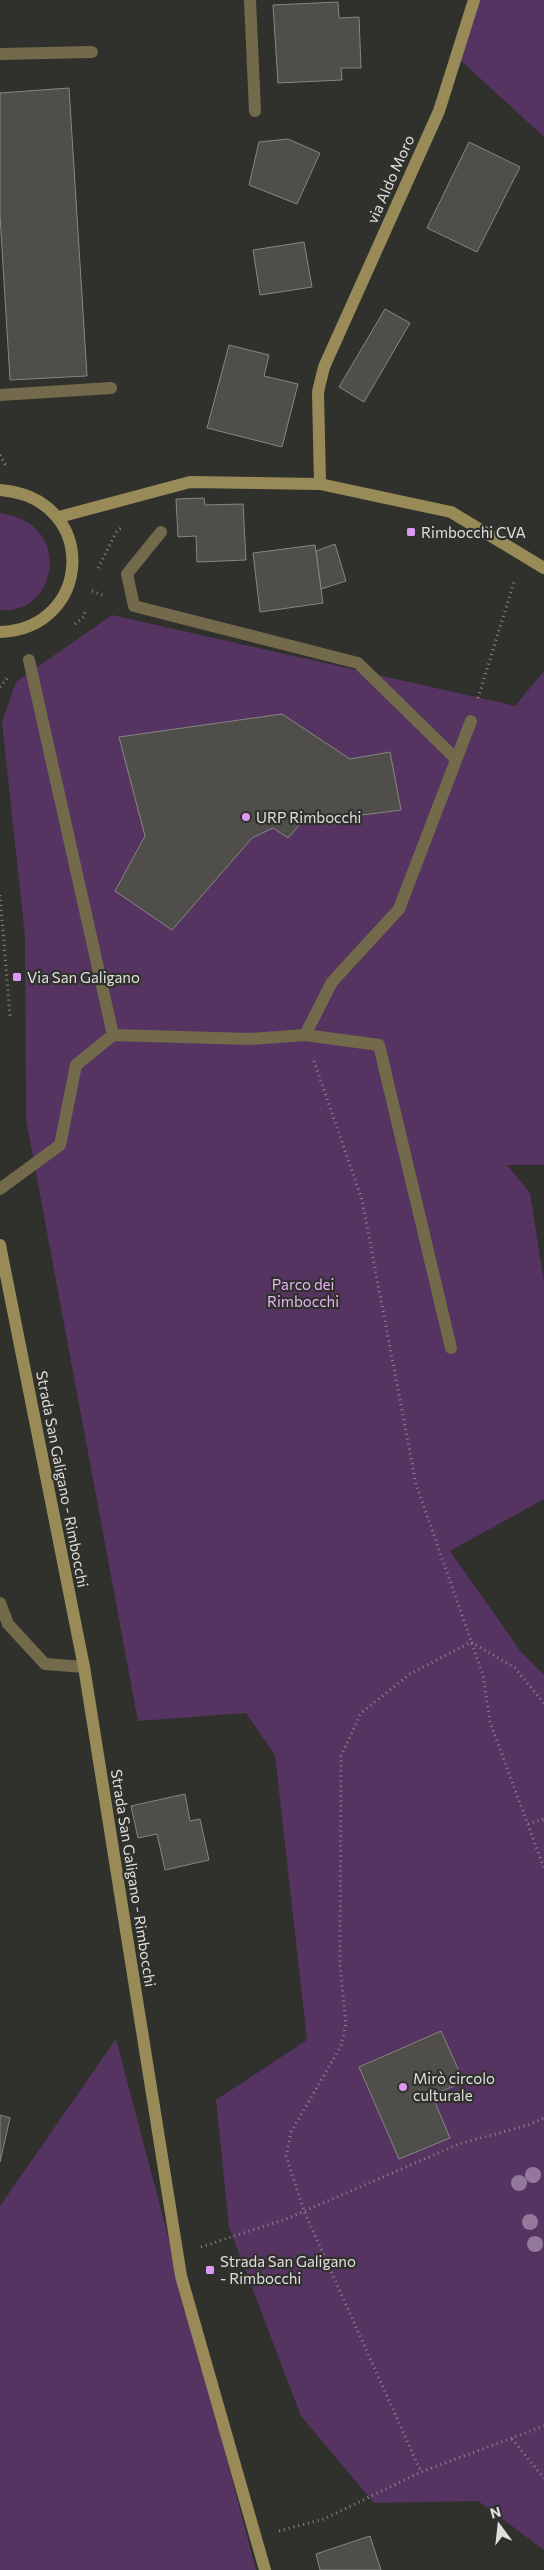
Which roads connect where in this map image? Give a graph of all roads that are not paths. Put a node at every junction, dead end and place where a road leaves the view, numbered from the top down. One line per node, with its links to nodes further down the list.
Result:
1 (250, 0): 5 (street)
2 (474, 0): 8 (main road, via Aldo Moro)
3 (92, 52): 4 (street)
4 (0, 54)
5 (255, 111)
6 (111, 388): 7 (street)
7 (0, 395)
8 (320, 484): 10 (main road); 12 (main road)
9 (0, 490): 10 (main road)
10 (59, 517): 13 (main road)
11 (161, 532): 16 (street)
12 (544, 568)
13 (0, 632)
14 (29, 660): 17 (street)
15 (472, 720): 16 (street)
16 (456, 759): 18 (street)
17 (113, 1035): 18 (street); 19 (street)
18 (305, 1035): 21 (street)
19 (0, 1189)
20 (0, 1245): 23 (main road, Strada San Galigano - Rimbocchi)
21 (451, 1348)
22 (0, 1603): 23 (street)
23 (84, 1667): 24 (main road, Strada San Galigano - Rimbocchi)
24 (264, 2570)

